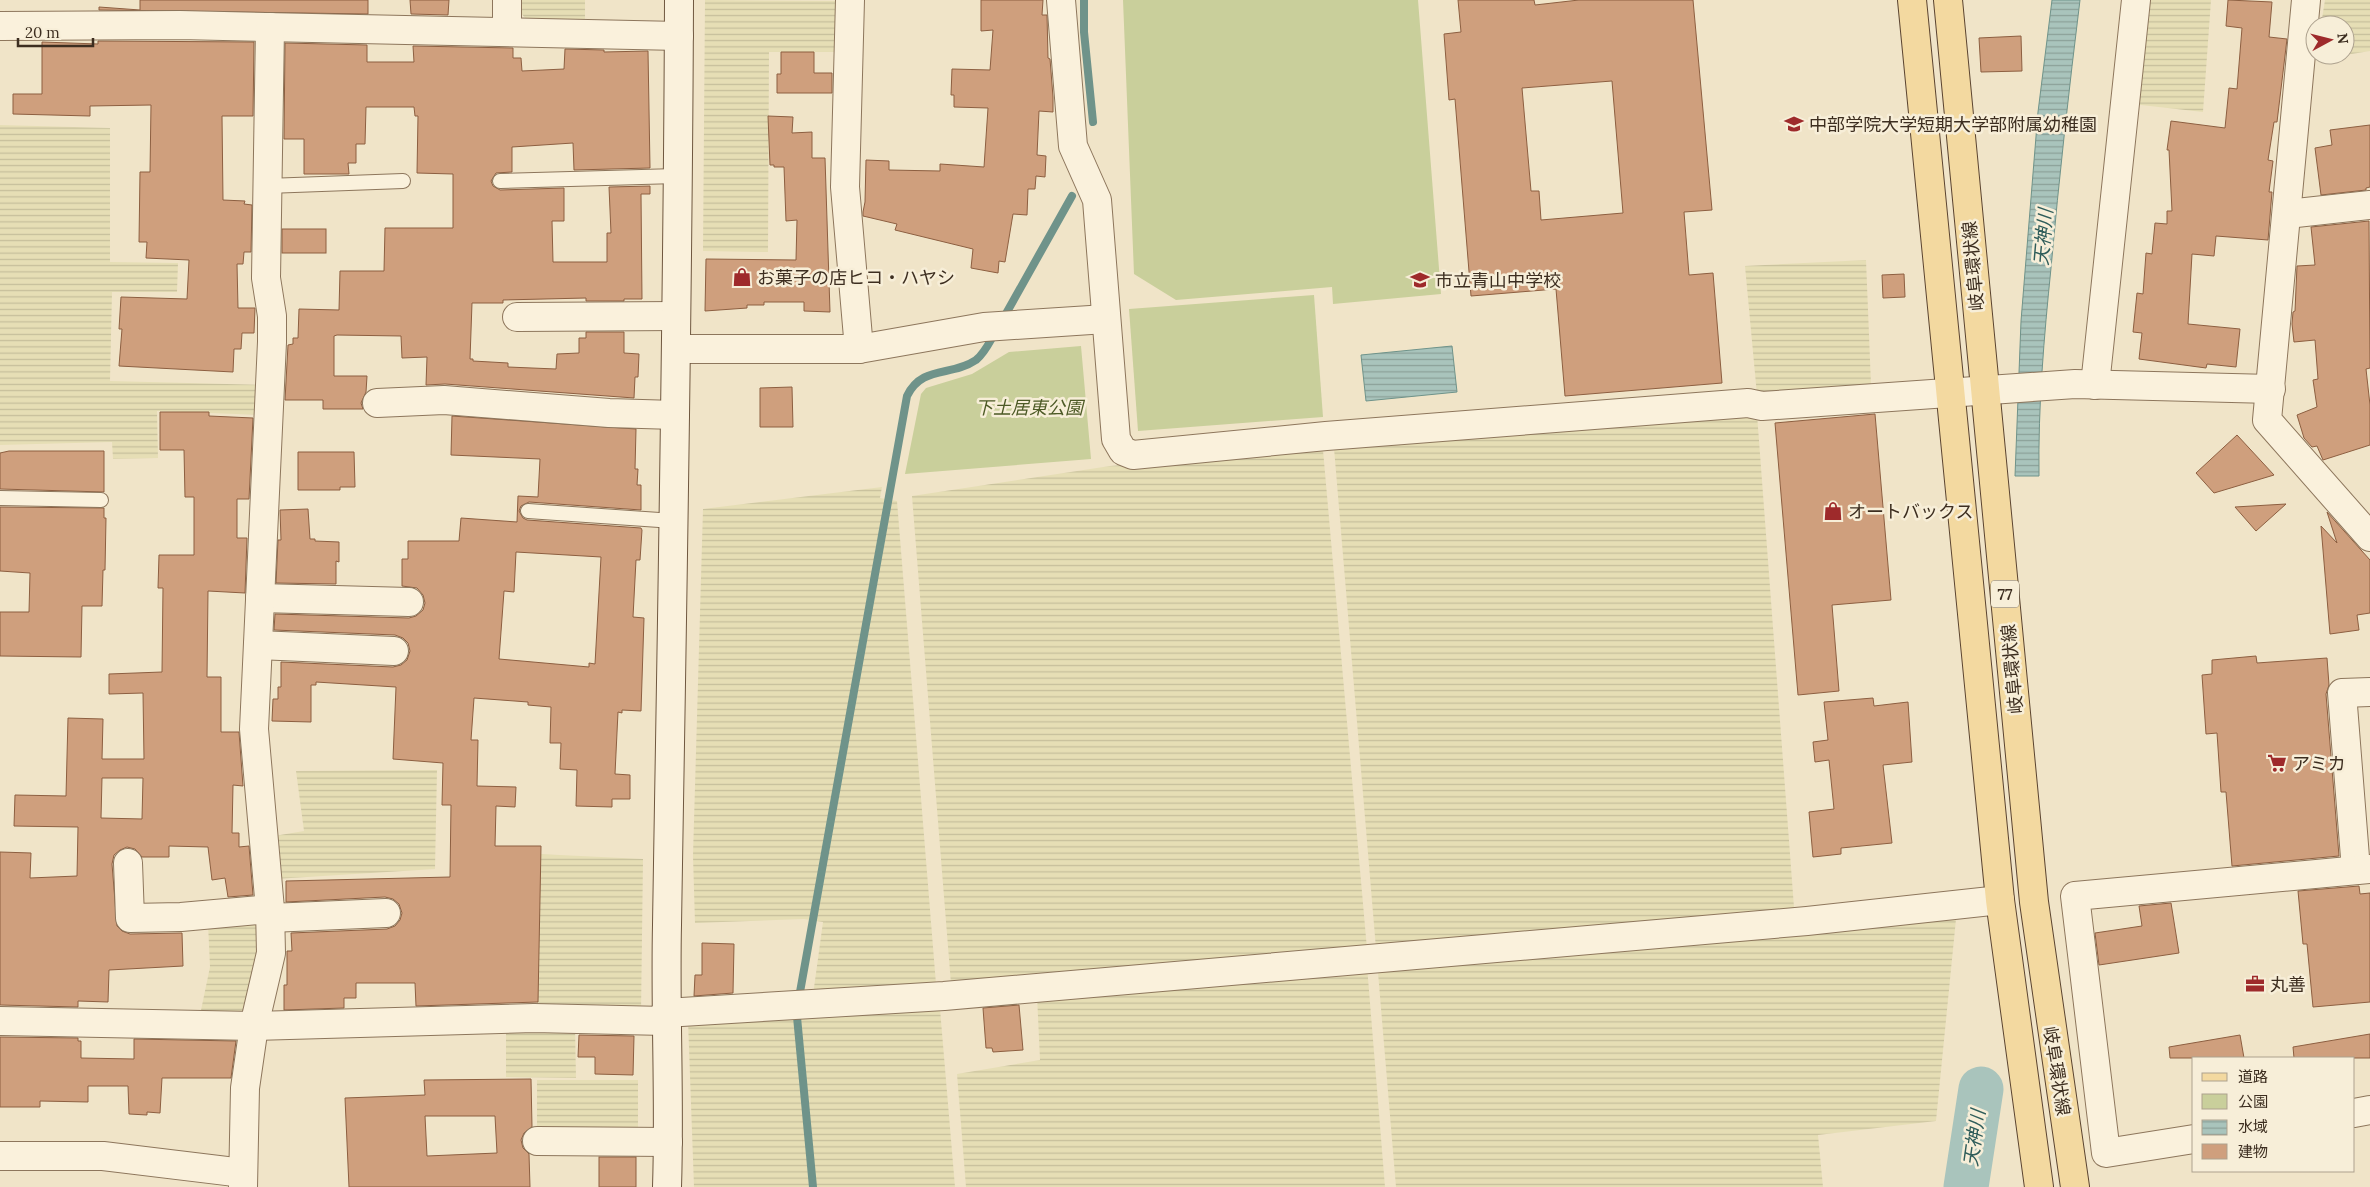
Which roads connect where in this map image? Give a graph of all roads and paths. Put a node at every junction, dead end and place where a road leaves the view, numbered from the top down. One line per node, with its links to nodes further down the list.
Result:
1 (508, 0): 11 (street)
2 (679, 0): 12 (street)
3 (850, 0): 23 (street)
4 (1061, 0): 21 (street)
5 (1912, 0): 27 (main road, 岐阜環状線 / 77)
6 (1948, 0): 26 (main road, 岐阜環状線 / 77)
7 (2136, 0): 24 (street)
8 (2306, 0): 18 (street)
9 (0, 26): 10 (street)
10 (270, 27): 11 (street); 16 (street)
11 (507, 32): 12 (street)
12 (679, 36): 13 (street)
13 (677, 176): 15 (lane); 19 (street)
14 (403, 180): 16 (lane)
15 (500, 181)
16 (267, 186): 35 (street)
17 (2370, 205): 18 (street)
18 (2287, 214): 25 (street)
19 (676, 316): 20 (street); 22 (street)
20 (517, 317)
21 (1106, 319): 23 (street); 27 (street)
22 (676, 349): 23 (street); 29 (street)
23 (859, 349)
24 (2085, 385): 25 (street); 26 (street)
25 (2271, 389): 34 (street)
26 (1993, 390): 27 (street); 57 (main road, 岐阜環状線 / 77)
27 (1950, 393): 42 (main road, 岐阜環状線 / 77)
28 (377, 403): 29 (street)
29 (675, 415): 33 (street)
30 (0, 498): 31 (lane)
31 (101, 500)
32 (528, 511): 33 (lane)
33 (674, 521): 45 (street)
34 (2370, 537)
35 (260, 598): 36 (street); 37 (street)
36 (409, 602)
37 (258, 645): 38 (street); 43 (street)
38 (394, 651)
39 (2370, 692): 41 (street)
40 (128, 863): 43 (street)
41 (2363, 870): 50 (street)
42 (2000, 900): 45 (street); 56 (main road, 岐阜環状線 / 77)
43 (270, 913): 44 (street); 47 (street)
44 (386, 913)
45 (665, 1017): 47 (street); 52 (street)
46 (0, 1021): 47 (street)
47 (254, 1026): 54 (street)
48 (2370, 1110): 49 (street)
49 (2355, 1113)
50 (2192, 1139)
51 (537, 1140): 52 (street)
52 (668, 1142): 55 (street)
53 (0, 1156): 54 (street)
54 (243, 1180)
55 (667, 1187)
56 (2039, 1187)
57 (2075, 1187)

